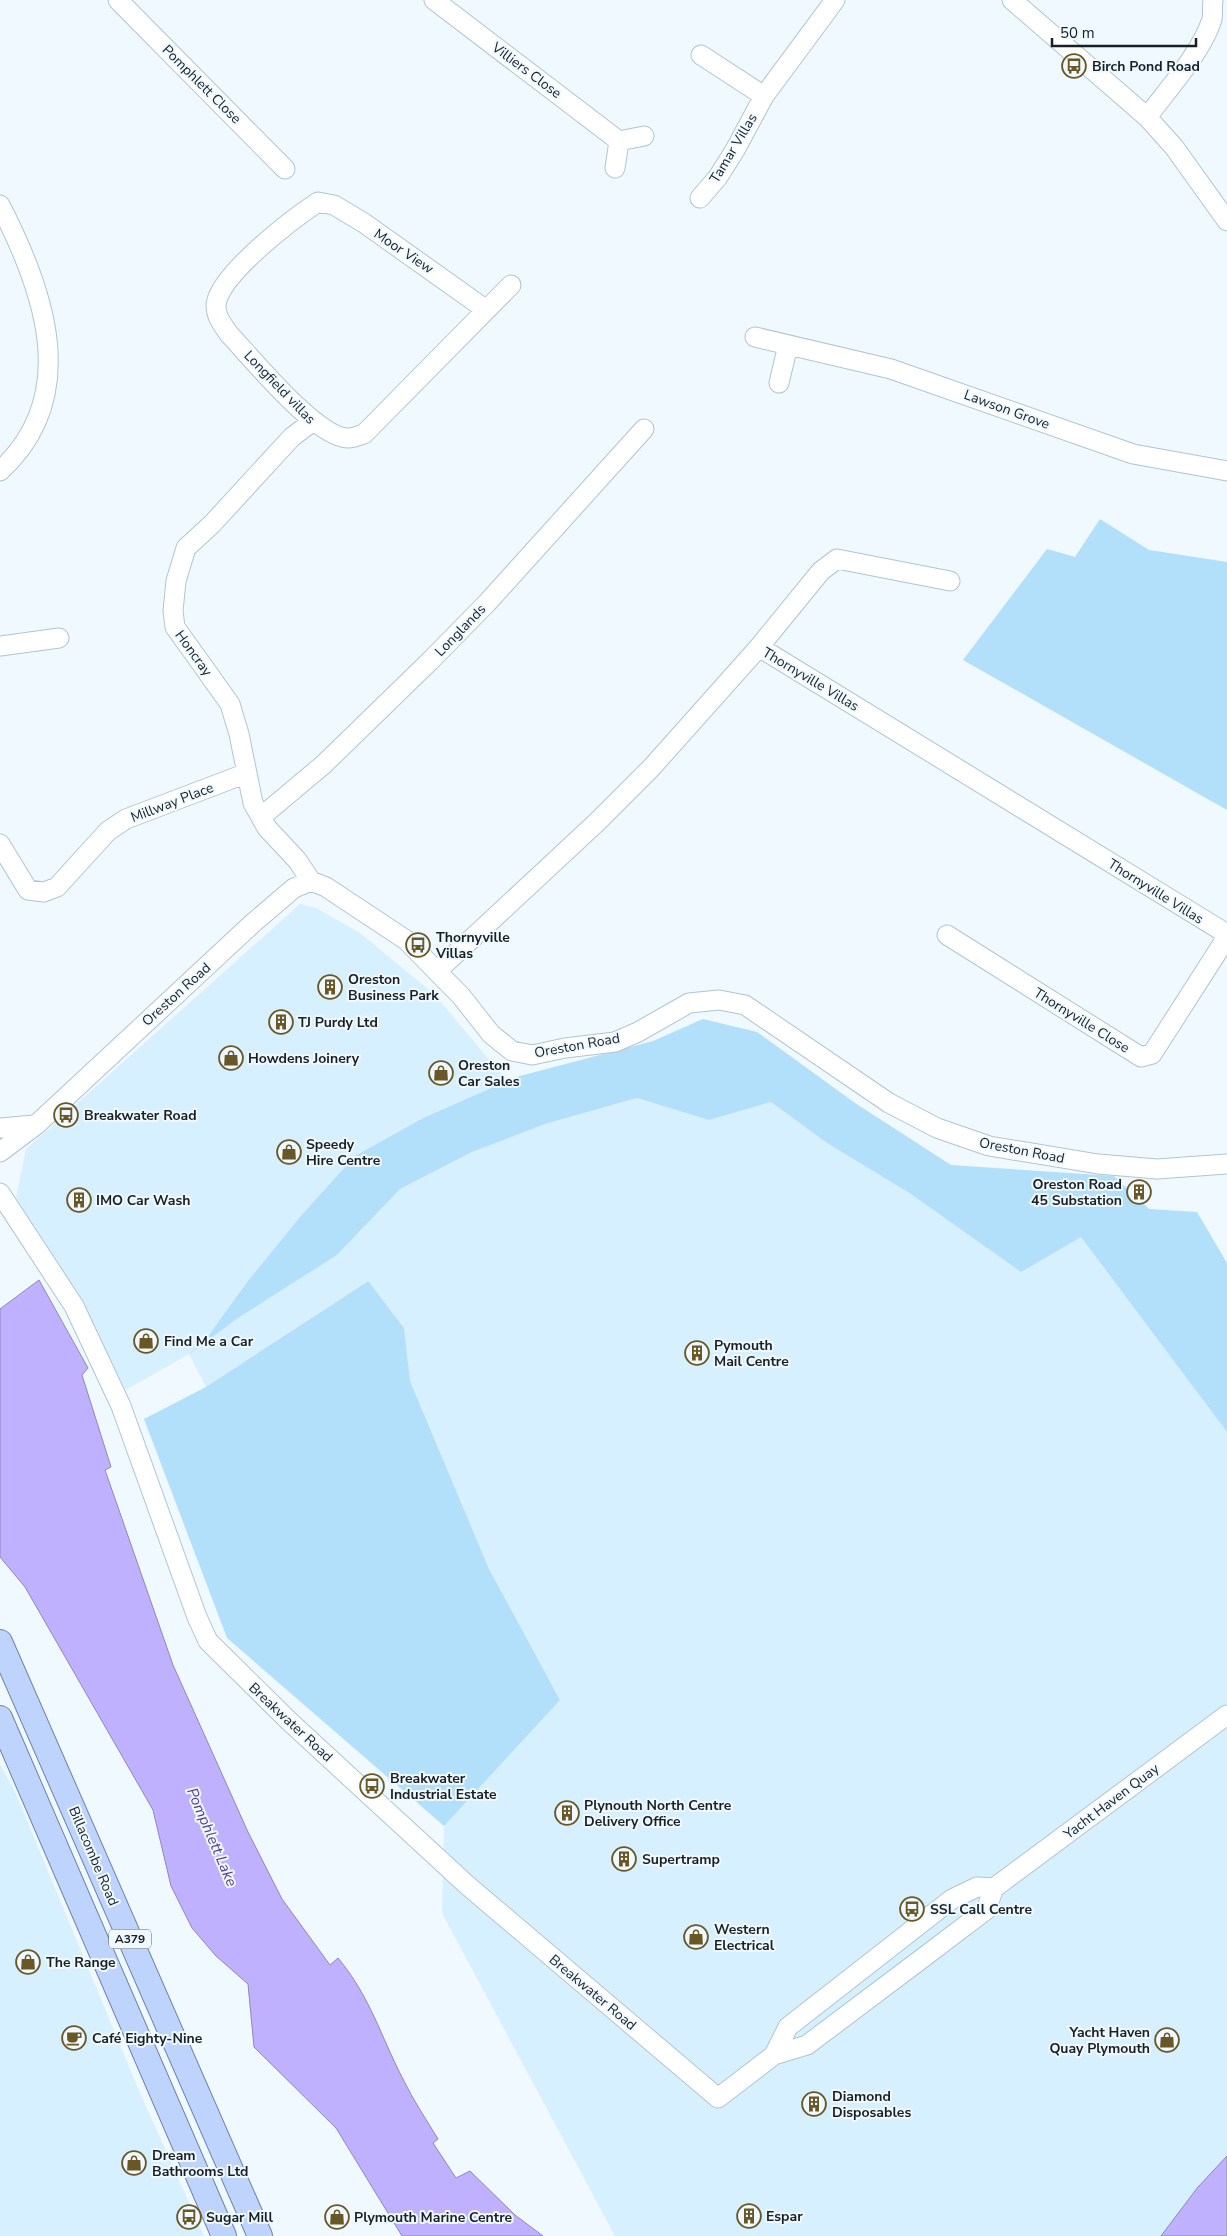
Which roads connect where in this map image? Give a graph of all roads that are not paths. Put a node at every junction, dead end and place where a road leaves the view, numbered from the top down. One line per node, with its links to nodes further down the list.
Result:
1 (118, 0): 12 (street, Pomphlett Close)
2 (434, 0): 10 (street, Villiers Close)
3 (835, 0): 7 (street, Tamar Villas)
4 (1012, 0): 8 (street)
5 (1213, 0): 8 (street)
6 (701, 55): 7 (street)
7 (764, 96): 13 (street, Tamar Villas)
8 (1147, 117): 16 (street)
9 (644, 136): 10 (street)
10 (619, 141): 11 (street)
11 (616, 168)
12 (285, 169)
13 (700, 198)
14 (318, 202): 18 (street, Moor View); 22 (street, Longfield villas)
15 (0, 205): 24 (street)
16 (1227, 221)
17 (512, 285): 18 (street, Longfield villas)
18 (485, 309): 22 (street, Longfield villas)
19 (755, 337): 20 (street, Lawson Grove)
20 (788, 345): 21 (street); 25 (street, Lawson Grove)
21 (779, 382)
22 (312, 422): 30 (street, Honcray)
23 (644, 429): 31 (street, Longlands)
24 (0, 471)
25 (1227, 471)
26 (950, 581): 29 (street)
27 (59, 638): 28 (street)
28 (0, 646)
29 (759, 647): 35 (street, Thornyville Villas); 36 (street, Thornyville Villas)
30 (247, 773): 31 (street, Honcray); 32 (street, Millway Place)
31 (264, 822): 33 (street, Honcray)
32 (0, 844)
33 (311, 881): 36 (street, Oreston Road); 37 (street, Oreston Road)
34 (947, 934): 35 (street, Thornyville Close)
35 (1227, 936)
36 (437, 971): 40 (street, Oreston Road)
37 (36, 1125): 38 (street); 39 (street, Oreston Road)
38 (0, 1128)
39 (0, 1152)
40 (1227, 1164)
41 (0, 1193): 43 (street, Breakwater Road)
42 (0, 1219): 43 (street, Breakwater Road)
43 (22, 1230): 51 (street, Breakwater Road)
44 (0, 1642): 45 (main road, Billacombe Road / A379)
45 (8, 1681): 49 (main road, Billacombe Road / A379)
46 (1227, 1715): 48 (street, Yacht Haven Quay)
47 (0, 1718): 50 (main road, A379)
48 (994, 1888): 51 (street); 51 (street)
49 (160, 2005): 50 (main road); 53 (main road, Billacombe Road / A379)
50 (140, 2042): 52 (main road, A379)
51 (774, 2055)
52 (224, 2236)
53 (260, 2236)

